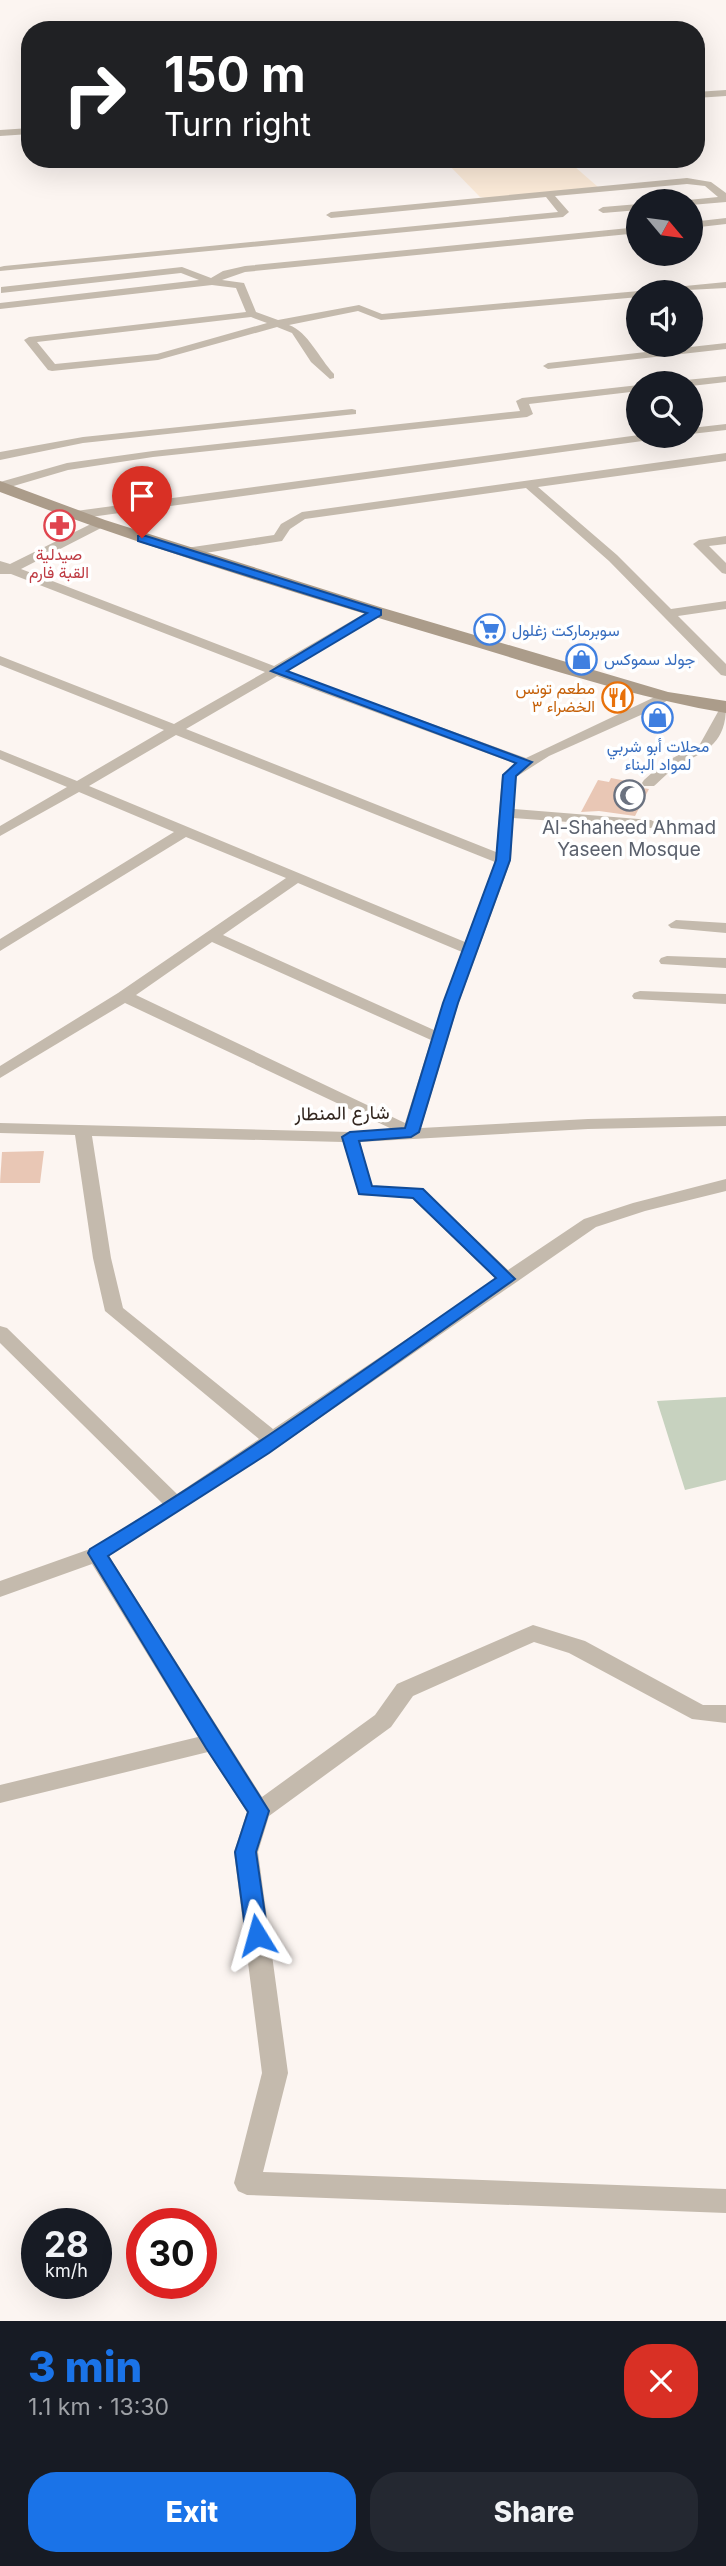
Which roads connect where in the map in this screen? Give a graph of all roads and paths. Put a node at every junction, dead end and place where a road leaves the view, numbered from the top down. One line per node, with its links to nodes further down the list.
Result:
1 (705, 95): 2 (street)
2 (724, 95)
3 (21, 132): 4 (street)
4 (0, 133)
5 (547, 193): 6 (street); 10 (street); 14 (street)
6 (726, 198): 7 (street)
7 (704, 201)
8 (626, 208): 9 (street)
9 (603, 210)
10 (331, 215)
11 (726, 221): 12 (street)
12 (704, 224)
13 (626, 231): 15 (street)
14 (4, 269)
15 (212, 282): 18 (street); 20 (street); 21 (street)
16 (726, 285): 17 (street)
17 (703, 287)
18 (1, 290)
19 (626, 295): 22 (street)
20 (0, 306)
21 (252, 314): 22 (street); 22 (street)
22 (280, 323): 25 (street)
23 (726, 346): 24 (street)
24 (548, 366)
25 (330, 376)
26 (726, 379): 27 (street)
27 (703, 381)
28 (626, 389): 36 (street)
29 (352, 412): 33 (street)
30 (726, 427): 31 (street)
31 (703, 430)
32 (626, 440): 37 (street)
33 (0, 456)
34 (726, 457): 35 (street)
35 (530, 485): 40 (street); 45 (street)
36 (0, 486): 37 (main road)
37 (76, 515): 38 (main road)
38 (99, 524): 40 (main road); 41 (street)
39 (726, 540): 42 (street)
40 (186, 552): 44 (main road)
41 (4, 569): 49 (street)
42 (726, 570)
43 (726, 605): 45 (street)
44 (377, 612): 49 (street); 51 (main road)
45 (667, 614): 47 (street)
46 (726, 654): 47 (street)
47 (711, 657): 50 (street)
48 (0, 660): 53 (street)
49 (277, 671): 53 (street); 55 (street)
50 (726, 672)
51 (666, 697): 52 (main road); 55 (street)
52 (726, 708): 56 (street)
53 (175, 731): 57 (street); 62 (street)
54 (0, 754): 57 (street)
55 (525, 762): 58 (street)
56 (649, 783)
57 (79, 786): 60 (street); 61 (street)
58 (508, 813): 59 (street); 62 (street)
59 (651, 824)
60 (185, 831): 63 (street); 67 (street)
61 (0, 832)
62 (503, 860): 68 (street)
63 (296, 878): 66 (street); 68 (street)
64 (676, 925): 65 (street)
65 (726, 928)
66 (211, 936): 71 (street); 74 (street)
67 (0, 946)
68 (471, 950): 74 (street)
69 (667, 961): 70 (street)
70 (726, 963)
71 (124, 996): 75 (street); 79 (street)
72 (640, 996): 73 (street)
73 (726, 999)
74 (439, 1038): 79 (street)
75 (0, 1073)
76 (726, 1121): 79 (street, شارع المنطار)
77 (1, 1130): 78 (street, شارع المنطار)
78 (83, 1132): 80 (street, شارع المنطار); 84 (street)
79 (411, 1132): 80 (street, شارع المنطار)
80 (350, 1137): 82 (street)
81 (726, 1185): 82 (street)
82 (507, 1279): 84 (street)
83 (0, 1332): 85 (street)
84 (274, 1440): 85 (street)
85 (176, 1505): 86 (street)
86 (97, 1553): 87 (street); 89 (street)
87 (0, 1589)
88 (726, 1714): 91 (street)
89 (213, 1742): 90 (street); 91 (street)
90 (0, 1794)
91 (259, 1811): 92 (street)
92 (726, 2201)

